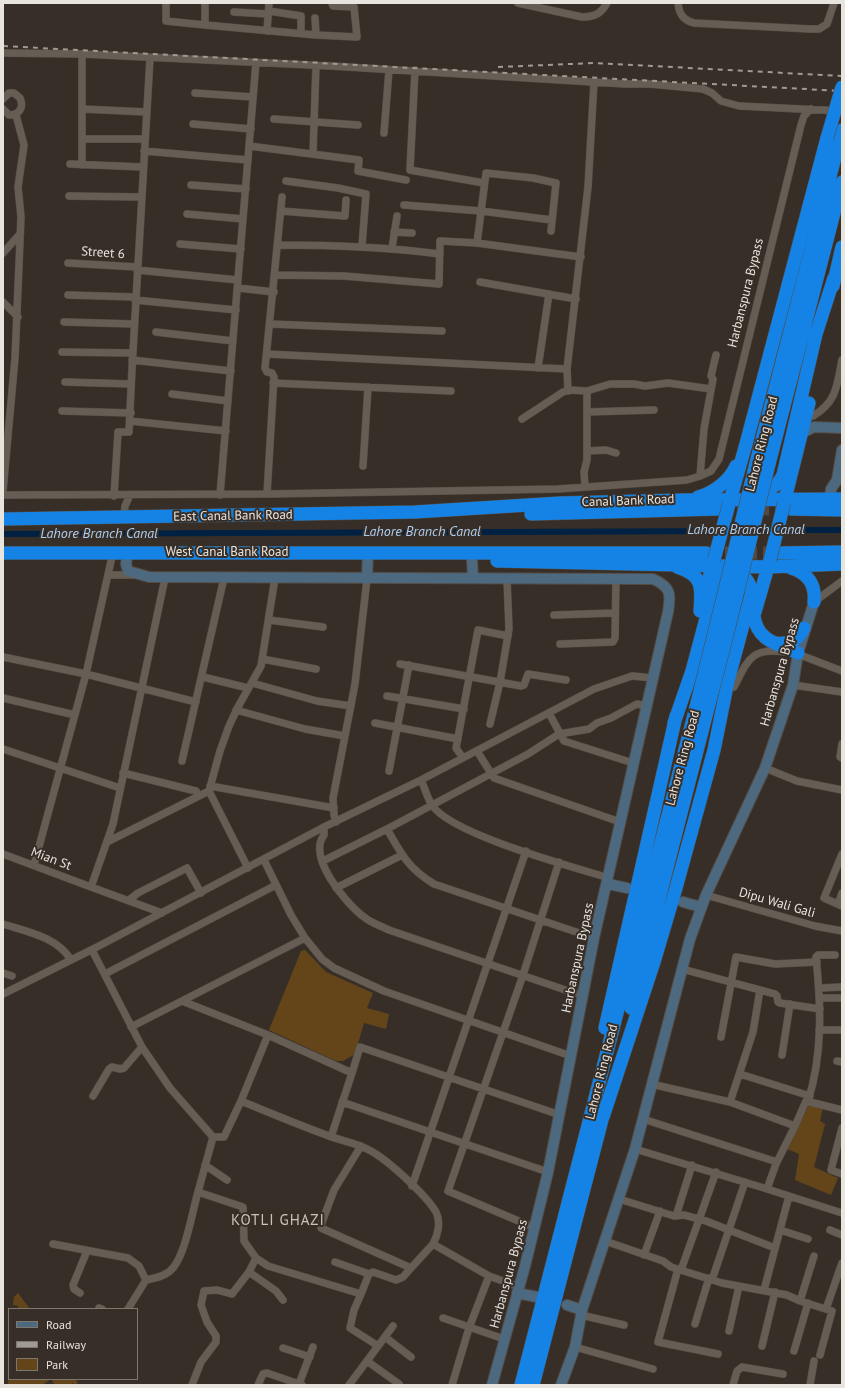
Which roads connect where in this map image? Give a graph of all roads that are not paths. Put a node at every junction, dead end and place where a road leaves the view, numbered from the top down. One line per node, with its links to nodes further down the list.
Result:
1 (166, 3): 12 (street)
2 (205, 3): 12 (street)
3 (270, 3): 10 (street)
4 (332, 3): 15 (street)
5 (518, 3): 6 (street)
6 (607, 3)
7 (678, 3): 8 (street)
8 (834, 3)
9 (234, 12): 10 (street)
10 (268, 13): 13 (street); 14 (street)
11 (315, 18): 15 (street)
12 (205, 25): 13 (street)
13 (267, 31): 14 (street)
14 (301, 33): 15 (street)
15 (316, 35)
16 (3, 53): 17 (street)
17 (82, 54): 18 (street); 29 (street)
18 (150, 58): 19 (street); 32 (street)
19 (256, 62): 20 (street); 26 (street)
20 (316, 65): 21 (street); 35 (street)
21 (389, 70): 22 (street); 39 (street)
22 (415, 70): 23 (street); 53 (street)
23 (594, 82): 30 (street); 80 (street)
24 (842, 87): 40 (highway, bridge)
25 (195, 93): 26 (street)
26 (253, 97): 38 (street)
27 (3, 99): 33 (street)
28 (3, 109): 33 (street)
29 (82, 109): 32 (street); 41 (street)
30 (810, 109): 31 (street); 136 (street, Harbanspura Bypass)
31 (842, 111)
32 (146, 112): 42 (street)
33 (16, 115): 70 (street)
34 (274, 119): 35 (street)
35 (314, 122): 37 (street); 45 (street)
36 (193, 124): 38 (street)
37 (358, 125)
38 (251, 129): 43 (street)
39 (384, 132)
40 (836, 136): 129 (highway); 134 (highway, Lahore Ring Road)
41 (82, 139): 42 (street); 48 (street)
42 (145, 139): 44 (street)
43 (249, 146): 45 (street); 46 (street)
44 (144, 151): 46 (street); 49 (street)
45 (313, 154): 50 (street)
46 (248, 160): 55 (street)
47 (70, 164): 48 (street)
48 (82, 165): 49 (street)
49 (143, 167): 57 (street)
50 (406, 180)
51 (286, 181): 74 (street)
52 (842, 182): 134 (highway, Lahore Ring Road)
53 (484, 183): 62 (street); 66 (street)
54 (191, 185): 55 (street)
55 (246, 188): 65 (street)
56 (69, 196): 57 (street)
57 (141, 197): 82 (street)
58 (282, 197): 61 (street)
59 (346, 200): 61 (street)
60 (404, 205): 62 (street)
61 (281, 211): 73 (street)
62 (481, 211): 66 (street); 71 (street)
63 (187, 214): 65 (street)
64 (397, 216): 68 (street)
65 (243, 220): 77 (street)
66 (552, 220): 67 (street)
67 (551, 231)
68 (394, 232): 69 (street); 76 (street)
69 (412, 233)
70 (20, 234): 78 (street); 95 (street)
71 (477, 243): 79 (street); 80 (street)
72 (180, 244): 77 (street)
73 (278, 244): 74 (street); 83 (street)
74 (362, 246): 76 (street)
75 (842, 247): 84 (highway)
76 (392, 248): 79 (street)
77 (241, 249): 85 (street)
78 (3, 253)
79 (440, 254): 83 (street)
80 (581, 257): 92 (street)
81 (68, 263): 82 (street, Street 6)
82 (137, 269): 85 (street, Street 6); 91 (street)
83 (276, 275): 88 (street)
84 (834, 278): 123 (highway); 129 (highway)
85 (238, 280): 87 (street)
86 (480, 282): 89 (street)
87 (238, 288): 88 (street); 94 (street)
88 (274, 292): 98 (street)
89 (549, 294): 92 (street); 107 (street)
90 (68, 295): 91 (street)
91 (135, 299): 94 (street); 97 (street)
92 (576, 299): 108 (street)
93 (3, 302): 95 (street)
94 (236, 310): 101 (street)
95 (18, 317): 140 (street)
96 (64, 322): 97 (street)
97 (134, 324): 105 (street)
98 (271, 324): 99 (street); 103 (street)
99 (442, 331)
100 (156, 332): 101 (street)
101 (233, 341): 109 (street)
102 (62, 352): 105 (street)
103 (267, 354): 107 (street); 111 (street)
104 (716, 355): 114 (street)
105 (132, 357): 109 (street); 112 (street)
106 (842, 360): 123 (street)
107 (538, 368): 108 (street)
108 (568, 369): 116 (street)
109 (231, 371): 119 (street)
110 (65, 382): 112 (street)
111 (273, 383): 113 (street); 141 (street)
112 (131, 384): 124 (street)
113 (368, 387): 115 (street); 135 (street)
114 (712, 389): 117 (street); 136 (street)
115 (451, 391)
116 (568, 391): 117 (street); 125 (street)
117 (587, 391): 122 (street)
118 (172, 394): 119 (street)
119 (228, 401): 127 (street)
120 (654, 410): 122 (street)
121 (62, 411): 124 (street)
122 (587, 412): 131 (street)
123 (806, 416): 128 (highway)
124 (130, 417): 127 (street); 145 (street)
125 (522, 418)
126 (842, 428): 128 (street)
127 (226, 431): 144 (street)
128 (802, 433): 133 (highway)
129 (746, 444): 148 (highway); 151 (highway)
130 (842, 450): 137 (street)
131 (587, 451): 132 (street); 138 (street)
132 (616, 452)
133 (795, 462): 146 (highway); 150 (highway)
134 (763, 464): 321 (highway, Lahore Ring Road, bridge)
135 (363, 466)
136 (700, 476): 138 (street)
137 (840, 480): 147 (street)
138 (585, 487): 139 (street)
139 (558, 489): 141 (street); 149 (street)
140 (3, 490)
141 (267, 494): 144 (street)
142 (3, 495): 145 (street)
143 (130, 495): 144 (street); 145 (street); 154 (street)
144 (220, 495)
145 (114, 496)
146 (810, 498): 147 (highway, Canal Bank Road); 150 (highway, Canal Bank Road)
147 (836, 498)
148 (683, 500): 149 (highway, Canal Bank Road); 151 (highway, Canal Bank Road)
149 (560, 503): 153 (highway, Canal Bank Road)
150 (787, 503): 151 (highway, Canal Bank Road); 152 (highway); 164 (highway, bridge)
151 (725, 504): 153 (highway); 163 (highway, bridge)
152 (842, 510)
153 (415, 512): 154 (highway, East Canal Bank Road)
154 (124, 518): 155 (highway, East Canal Bank Road)
155 (3, 519)
156 (113, 552): 157 (highway, West Canal Bank Road); 160 (highway, West Canal Bank Road); 168 (street)
157 (128, 552): 158 (highway, West Canal Bank Road); 169 (street)
158 (368, 552): 161 (highway, West Canal Bank Road); 173 (street)
159 (842, 552): 164 (highway)
160 (3, 553)
161 (450, 554): 162 (highway); 163 (highway)
162 (472, 560): 166 (highway); 174 (street)
163 (711, 560): 164 (highway); 166 (highway); 180 (highway)
164 (772, 560): 167 (highway); 178 (highway)
165 (842, 564): 167 (highway)
166 (671, 565): 180 (highway)
167 (787, 567): 178 (highway); 179 (highway)
168 (108, 575): 169 (street); 197 (street)
169 (136, 575): 170 (street)
170 (165, 578): 171 (street); 205 (street)
171 (224, 578): 172 (street); 199 (street)
172 (275, 578): 173 (street); 184 (street)
173 (367, 578): 174 (street); 212 (street)
174 (474, 578): 175 (street)
175 (507, 579): 176 (street); 187 (street)
176 (616, 579): 181 (street); 200 (street, Harbanspura Bypass)
177 (842, 581): 179 (street)
178 (762, 590): 183 (highway)
179 (814, 602): 186 (street, Harbanspura Bypass)
180 (700, 611): 219 (highway)
181 (615, 613): 182 (street); 189 (street)
182 (554, 615)
183 (754, 616): 188 (highway); 206 (highway)
184 (269, 620): 185 (street); 192 (street)
185 (323, 627)
186 (804, 628): 188 (highway); 190 (street, Harbanspura Bypass)
187 (508, 636): 198 (street); 202 (street)
188 (771, 642): 190 (highway)
189 (560, 644)
190 (798, 653): 196 (street); 203 (street, Harbanspura Bypass); 206 (street)
191 (3, 657): 197 (street)
192 (262, 659): 195 (street); 204 (street)
193 (400, 664): 194 (street)
194 (409, 665): 198 (street); 210 (street)
195 (316, 669)
196 (842, 671)
197 (86, 674): 205 (street); 217 (street)
198 (468, 676): 202 (street); 214 (street)
199 (203, 677): 204 (street); 211 (street)
200 (653, 678): 213 (street, Harbanspura Bypass); 216 (street)
201 (566, 680): 202 (street)
202 (500, 682): 220 (street)
203 (793, 685): 207 (street); 233 (street, Harbanspura Bypass)
204 (250, 686): 212 (street); 215 (street)
205 (140, 687): 211 (street); 236 (street)
206 (734, 687): 228 (highway)
207 (842, 692)
208 (387, 696): 210 (street)
209 (3, 698): 217 (street)
210 (403, 698): 214 (street); 221 (street)
211 (196, 702): 231 (street)
212 (351, 706): 223 (street)
213 (647, 706): 222 (street); 232 (street, Harbanspura Bypass)
214 (464, 709): 224 (street)
215 (236, 710): 223 (street); 240 (street)
216 (549, 713): 222 (street); 227 (street)
217 (75, 715): 234 (street)
218 (375, 723): 221 (street)
219 (674, 723): 228 (highway); 321 (highway)
220 (490, 724)
221 (398, 727): 224 (street); 235 (street)
222 (559, 734): 232 (street); 237 (street)
223 (345, 736): 244 (street)
224 (458, 739): 229 (street)
225 (842, 744): 230 (street)
226 (3, 749): 234 (street)
227 (477, 750): 229 (street); 237 (street)
228 (714, 750): 321 (highway)
229 (463, 758): 238 (street)
230 (842, 758)
231 (182, 761)
232 (633, 763): 246 (street, Harbanspura Bypass)
233 (765, 768): 241 (street); 266 (street, Harbanspura Bypass)
234 (62, 769): 239 (street); 257 (street)
235 (389, 771)
236 (123, 773): 239 (street); 242 (street)
237 (491, 774): 243 (street); 246 (street)
238 (422, 780): 243 (street); 245 (street)
239 (120, 788): 249 (street)
240 (210, 788): 242 (street); 244 (street); 258 (street)
241 (842, 790)
242 (199, 796): 249 (street)
243 (432, 806): 248 (street); 250 (street)
244 (334, 808): 245 (street)
245 (336, 822): 247 (street)
246 (620, 822): 259 (street, Harbanspura Bypass)
247 (324, 827): 254 (street); 255 (street)
248 (387, 829): 253 (street); 255 (street)
249 (107, 842): 261 (street)
250 (526, 851): 256 (street); 271 (street)
251 (3, 854): 257 (street, Mian St)
252 (842, 854): 269 (street)
253 (402, 855): 262 (street); 271 (street)
254 (264, 860): 258 (street); 260 (street)
255 (323, 861): 262 (street)
256 (559, 862): 259 (street); 273 (street)
257 (34, 865): 261 (street, Mian St)
258 (248, 868): 264 (street)
259 (608, 881): 263 (street); 277 (street, Harbanspura Bypass)
260 (276, 885): 276 (street); 285 (street)
261 (91, 887): 267 (street, Mian St)
262 (336, 888): 282 (street)
263 (627, 888)
264 (201, 892): 267 (street); 272 (street)
265 (842, 893): 269 (street)
266 (706, 895): 270 (street, Harbanspura Bypass); 275 (street, Dipu Wali Gali)
267 (129, 900): 272 (street, Mian St)
268 (682, 902): 270 (street)
269 (840, 905)
270 (701, 907): 283 (street, Harbanspura Bypass)
271 (507, 909): 273 (street); 282 (street)
272 (162, 913): 278 (street)
273 (540, 921): 277 (street); 286 (street)
274 (3, 924): 280 (street)
275 (842, 931)
276 (305, 938): 296 (street); 299 (street)
277 (594, 938): 293 (street, Harbanspura Bypass)
278 (92, 950): 280 (street); 285 (street)
279 (835, 955): 281 (street)
280 (71, 960): 292 (street)
281 (817, 962): 288 (street); 290 (street)
282 (488, 964): 286 (street); 299 (street)
283 (682, 969): 288 (street); 312 (street, Harbanspura Bypass)
284 (3, 973): 287 (street)
285 (105, 974): 300 (street)
286 (523, 975): 293 (street); 303 (street)
287 (12, 976)
288 (732, 983): 291 (street); 305 (street)
289 (842, 987): 290 (street)
290 (820, 988): 294 (street)
291 (760, 990): 297 (street); 310 (street)
292 (3, 994)
293 (583, 996): 308 (street, Harbanspura Bypass)
294 (820, 998): 295 (street); 298 (street)
295 (842, 998)
296 (182, 1001): 300 (street); 304 (street)
297 (790, 1004): 298 (street); 307 (street)
298 (820, 1009): 301 (street)
299 (468, 1020): 303 (street); 311 (street)
300 (131, 1027): 306 (street)
301 (819, 1030): 302 (street); 315 (street)
302 (842, 1030)
303 (504, 1031): 308 (street); 313 (street)
304 (268, 1035): 309 (street); 316 (street)
305 (721, 1037)
306 (142, 1047): 314 (street); 326 (street)
307 (782, 1055)
308 (571, 1056): 320 (street, Harbanspura Bypass)
309 (352, 1073): 311 (street); 317 (street)
310 (740, 1074): 315 (street); 318 (street)
311 (449, 1076): 313 (street); 325 (street)
312 (651, 1084): 318 (street); 322 (street, Harbanspura Bypass)
313 (484, 1088): 320 (street); 328 (street)
314 (93, 1096)
315 (809, 1099): 319 (street); 323 (street)
316 (241, 1101): 326 (street); 327 (street)
317 (342, 1102): 325 (street); 327 (street)
318 (730, 1102): 323 (street)
319 (842, 1110)
320 (560, 1115): 334 (street, Harbanspura Bypass)
321 (597, 1115): 413 (highway, Lahore Ring Road); 414 (highway, Lahore Ring Road)
322 (643, 1119): 330 (street, Harbanspura Bypass); 331 (street)
323 (795, 1126): 331 (street)
324 (842, 1128): 336 (street)
325 (431, 1132): 328 (street); 339 (street)
326 (213, 1137): 332 (street)
327 (330, 1137): 329 (street)
328 (465, 1142): 334 (street); 348 (street)
329 (361, 1146): 339 (street); 364 (street)
330 (634, 1149): 333 (street); 343 (street, Harbanspura Bypass)
331 (777, 1162): 340 (street)
332 (205, 1165): 337 (street); 341 (street)
333 (692, 1165): 335 (street); 346 (street)
334 (548, 1172): 348 (street, Harbanspura Bypass)
335 (716, 1172): 338 (street); 347 (street)
336 (842, 1174)
337 (227, 1180)
338 (745, 1182): 340 (street); 351 (street)
339 (412, 1186): 356 (street)
340 (767, 1189): 342 (street)
341 (198, 1192): 361 (street); 370 (street)
342 (789, 1196): 345 (street); 349 (street)
343 (619, 1199): 344 (street); 354 (street, Harbanspura Bypass)
344 (660, 1211): 346 (street); 359 (street)
345 (842, 1213)
346 (676, 1216): 347 (street)
347 (700, 1220): 351 (street); 365 (street)
348 (535, 1228): 372 (street, Harbanspura Bypass)
349 (780, 1230): 353 (street); 357 (street)
350 (830, 1230): 352 (street)
351 (729, 1231): 357 (street); 369 (street)
352 (842, 1235)
353 (808, 1239)
354 (605, 1241): 359 (street); 383 (street, Harbanspura Bypass)
355 (53, 1244): 358 (street)
356 (433, 1244): 364 (street); 368 (street)
357 (775, 1248): 373 (street)
358 (87, 1251): 370 (street); 375 (street)
359 (644, 1255): 365 (street)
360 (814, 1256): 379 (street)
361 (256, 1258): 366 (street); 376 (street)
362 (335, 1262): 367 (street)
363 (842, 1263): 382 (street)
364 (411, 1268): 367 (street)
365 (679, 1269): 369 (street); 398 (street)
366 (249, 1272): 378 (street); 408 (street)
367 (369, 1274): 376 (street)
368 (489, 1276): 372 (street); 388 (street)
369 (711, 1279): 371 (street); 385 (street)
370 (146, 1280): 381 (street)
371 (739, 1286): 373 (street); 389 (street)
372 (518, 1290): 377 (street); 391 (street, Harbanspura Bypass)
373 (764, 1290): 374 (street)
374 (775, 1292): 379 (street); 393 (street)
375 (80, 1294)
376 (361, 1294): 392 (street)
377 (537, 1297)
378 (283, 1300)
379 (804, 1302): 382 (street); 397 (street)
380 (567, 1306): 383 (street)
381 (129, 1308)
382 (826, 1309): 399 (street)
383 (582, 1312): 386 (street); 395 (street, Harbanspura Bypass)
384 (443, 1318): 388 (street)
385 (695, 1324)
386 (624, 1325)
387 (393, 1326): 390 (street)
388 (469, 1328): 391 (street); 411 (street)
389 (730, 1332)
390 (385, 1337): 392 (street); 401 (street)
391 (504, 1339): 412 (street, Harbanspura Bypass)
392 (378, 1346): 402 (street)
393 (762, 1346)
394 (313, 1347): 400 (street)
395 (575, 1347): 404 (street); 415 (street, Harbanspura Bypass)
396 (283, 1348): 400 (street)
397 (794, 1351)
398 (718, 1354)
399 (820, 1355)
400 (310, 1357): 406 (street)
401 (411, 1357)
402 (367, 1361): 407 (street); 410 (street)
403 (814, 1361): 417 (street)
404 (653, 1369)
405 (783, 1374): 416 (street)
406 (301, 1384): 409 (street)
407 (399, 1384)
408 (192, 1385)
409 (258, 1385)
410 (349, 1385)
411 (452, 1385)
412 (492, 1385)
413 (521, 1385)
414 (533, 1385)
415 (563, 1385)
416 (732, 1385)
417 (810, 1385)

